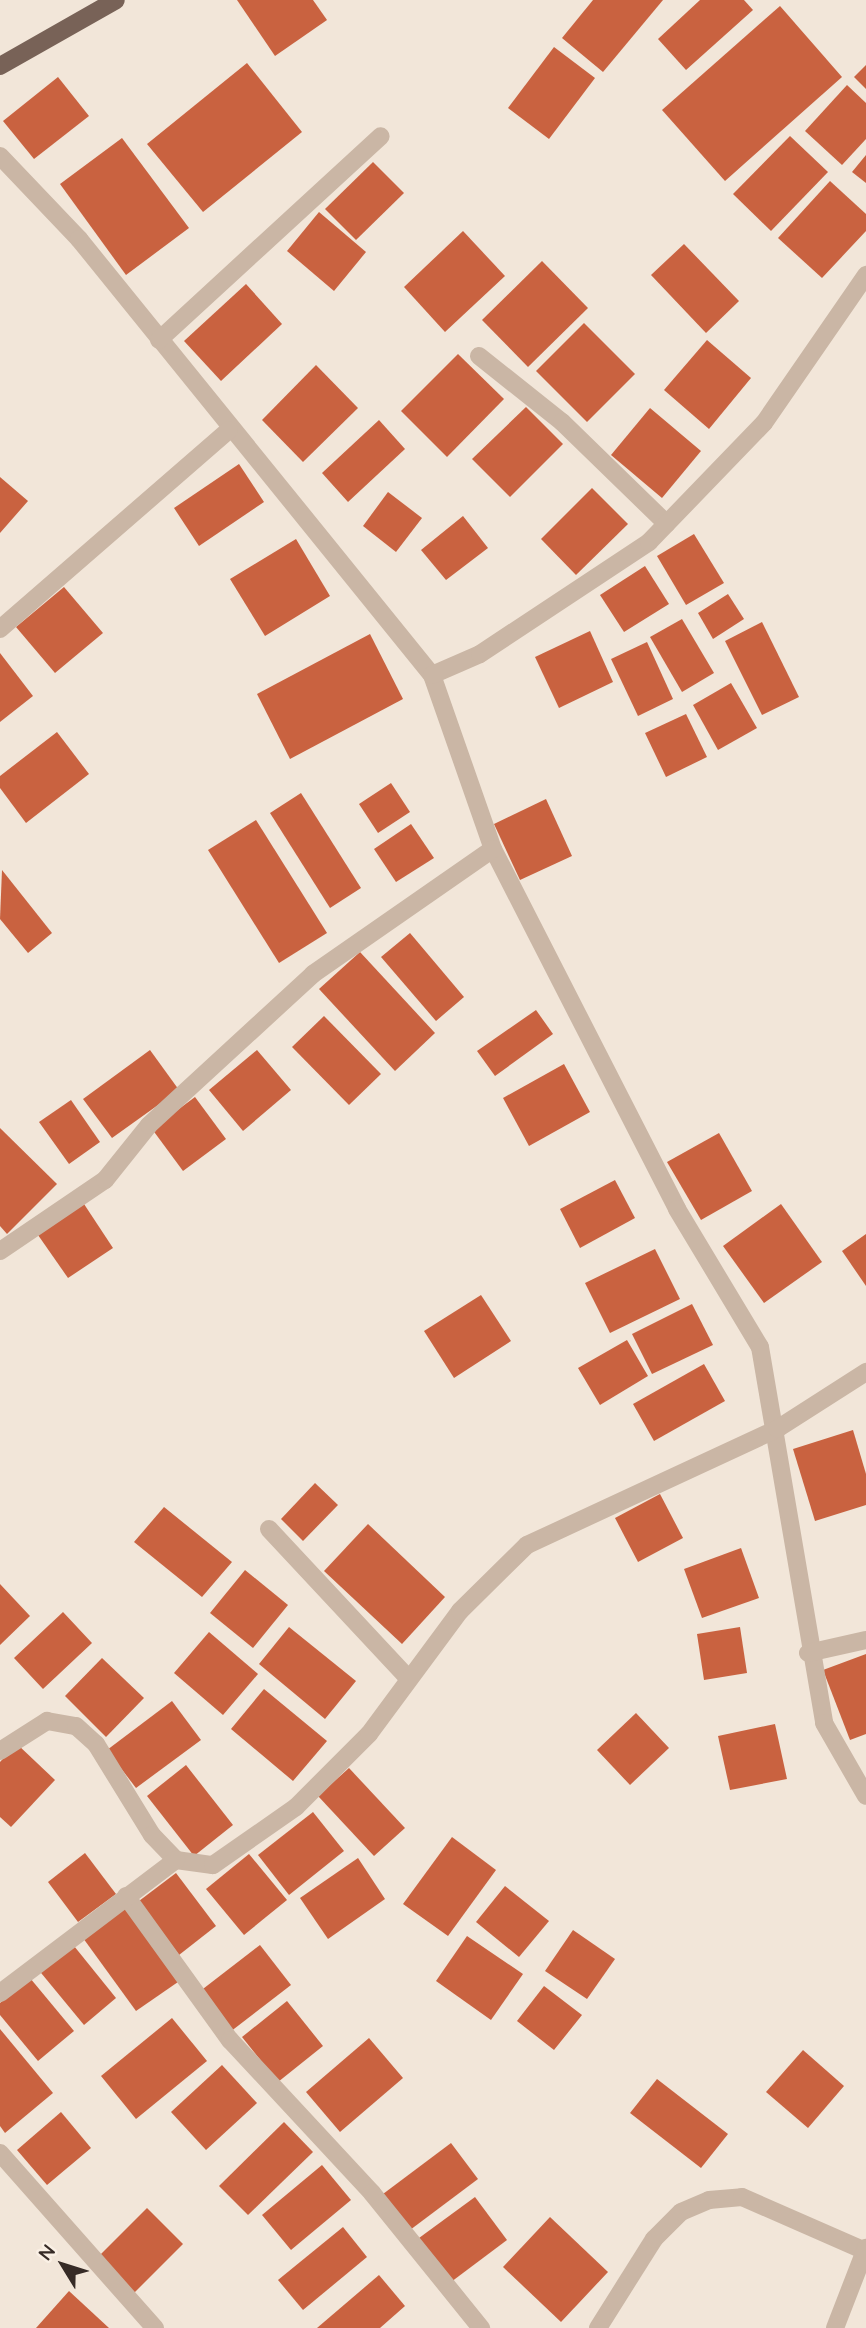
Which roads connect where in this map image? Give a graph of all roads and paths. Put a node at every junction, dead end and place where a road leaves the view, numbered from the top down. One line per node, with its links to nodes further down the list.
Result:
1 (116, 0): 2 (main road)
2 (0, 66)
3 (381, 136): 6 (street)
4 (0, 156): 6 (street)
5 (866, 275): 9 (street)
6 (159, 340): 8 (street)
7 (479, 356): 9 (street)
8 (229, 430): 10 (street); 11 (street)
9 (667, 524): 11 (street)
10 (0, 629)
11 (432, 675): 12 (street)
12 (493, 849): 13 (street); 15 (street)
13 (0, 1251)
14 (866, 1372): 15 (street)
15 (777, 1429): 18 (street); 19 (street)
16 (269, 1529): 19 (street)
17 (866, 1640): 18 (street)
18 (808, 1653): 21 (street)
19 (409, 1679): 22 (street)
20 (0, 1751): 22 (street)
21 (866, 1796)
22 (176, 1860): 23 (street)
23 (126, 1896): 24 (street); 28 (street)
24 (0, 1993)
25 (0, 2153): 27 (street)
26 (865, 2250): 29 (street); 30 (street)
27 (155, 2328)
28 (481, 2328)
29 (598, 2328)
30 (835, 2328)

